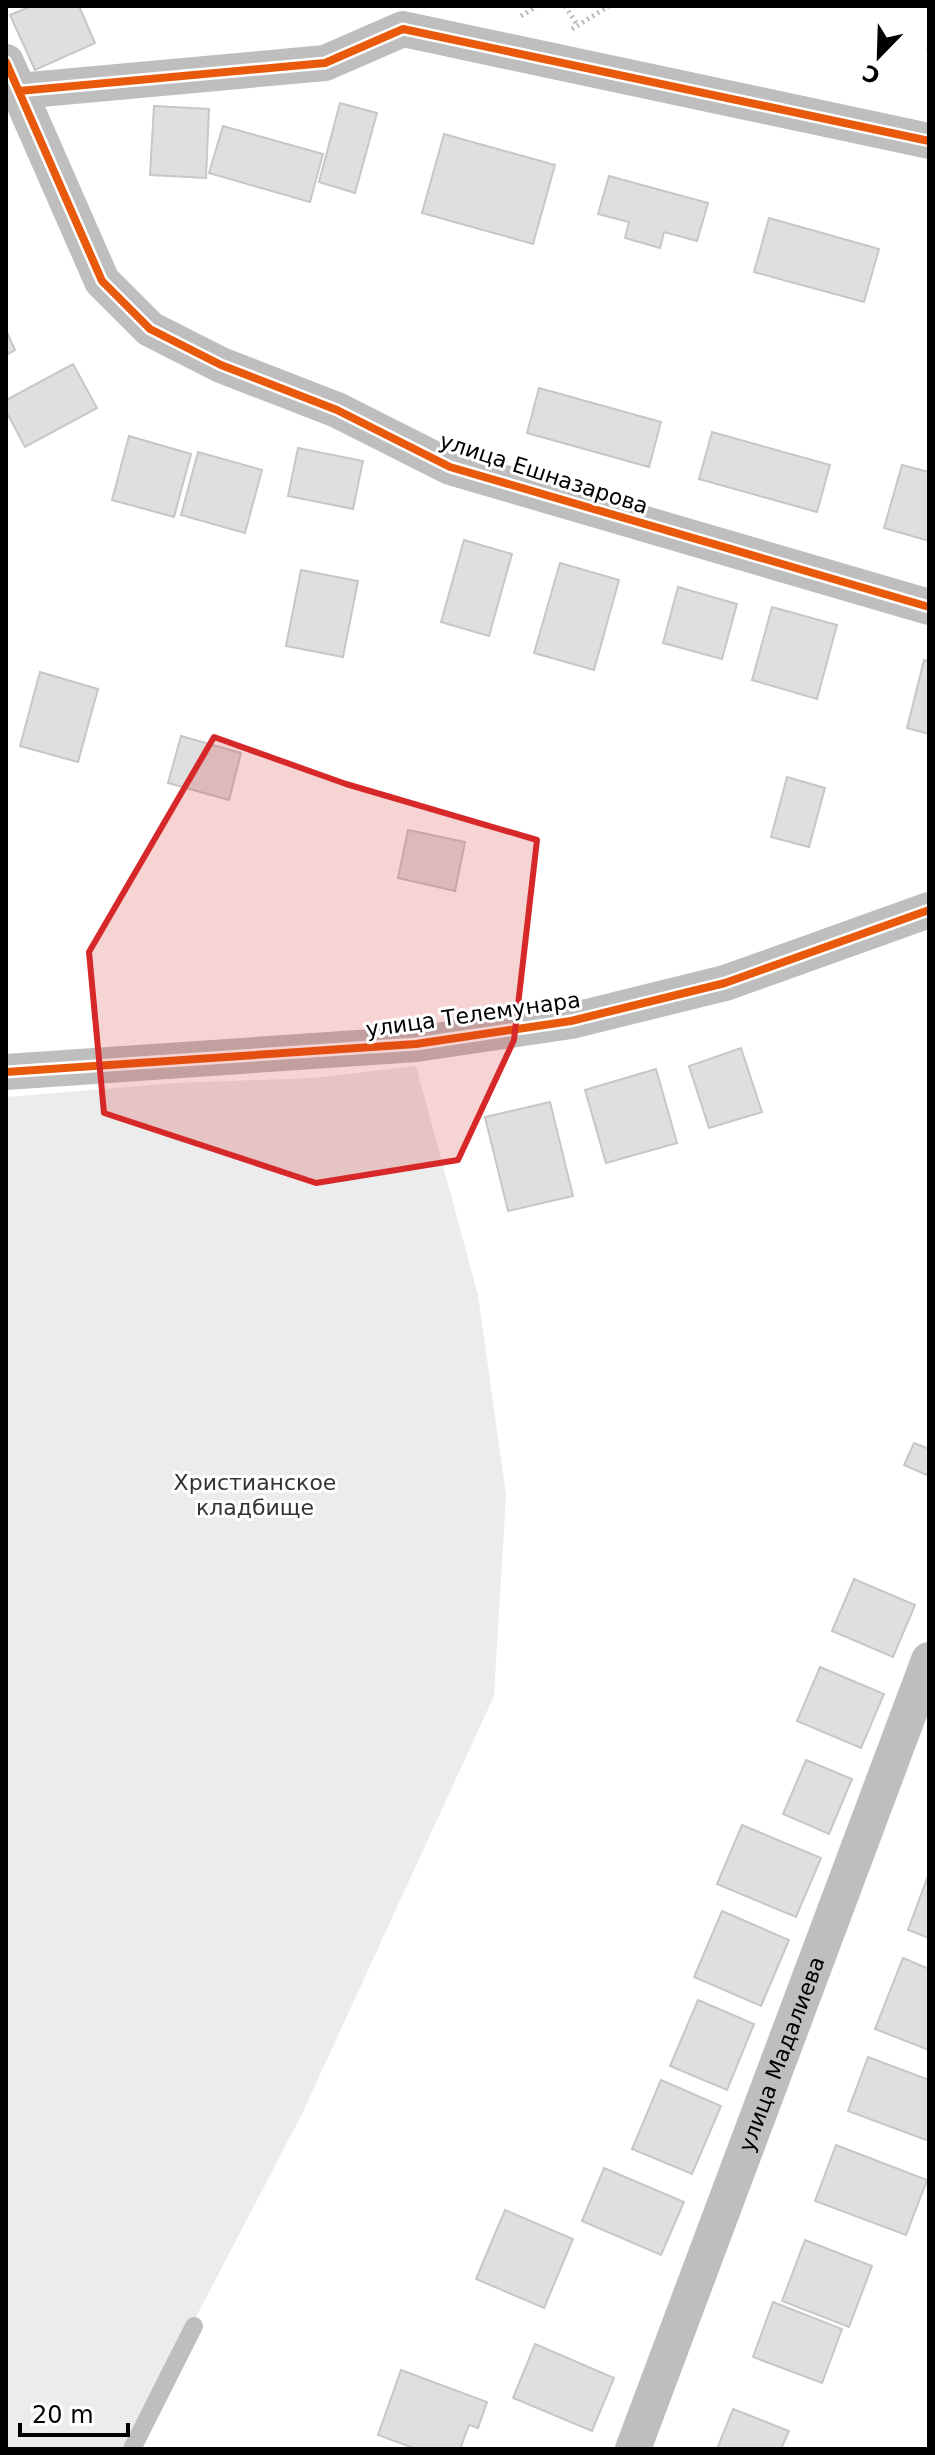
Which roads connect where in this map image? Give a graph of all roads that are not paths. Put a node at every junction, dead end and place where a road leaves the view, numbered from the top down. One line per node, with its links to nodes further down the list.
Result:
1 (13, 77): 2 (street, улица Ешназарова); 3 (street, улица Ешназарова)
2 (929, 141)
3 (929, 607)
4 (929, 910): 5 (street, улица Телемунара)
5 (6, 1072)
6 (929, 1660): 9 (street, улица Мадалиева)
7 (194, 2326): 8 (lane)
8 (132, 2449)
9 (633, 2449)

